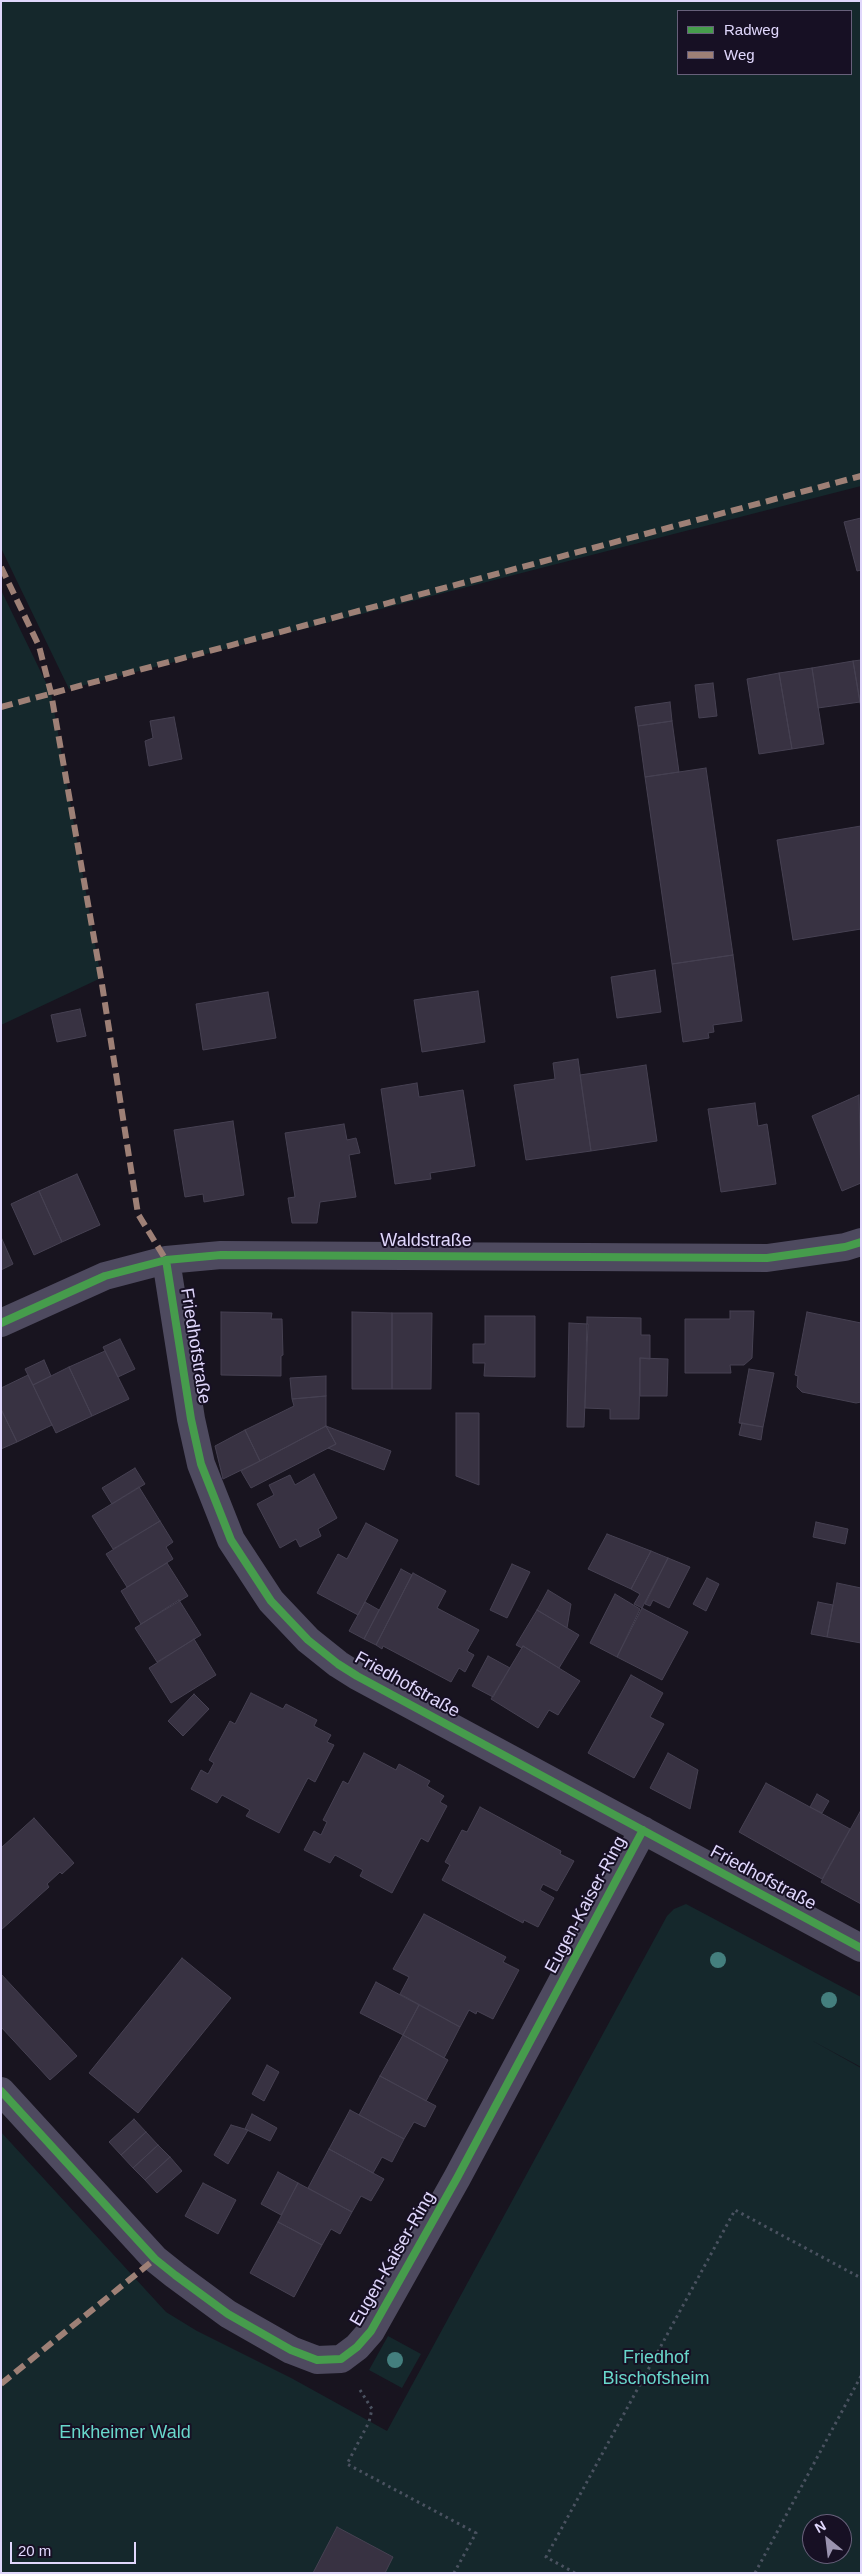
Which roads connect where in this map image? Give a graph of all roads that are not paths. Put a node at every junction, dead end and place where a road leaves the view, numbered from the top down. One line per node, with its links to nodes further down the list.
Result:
1 (861, 1242): 2 (street, Waldstraße)
2 (166, 1260): 3 (street, Waldstraße); 4 (street, Friedhofstraße)
3 (1, 1323)
4 (643, 1830): 5 (street, Friedhofstraße); 6 (street, Eugen-Kaiser-Ring)
5 (861, 1948)
6 (1, 2091)

